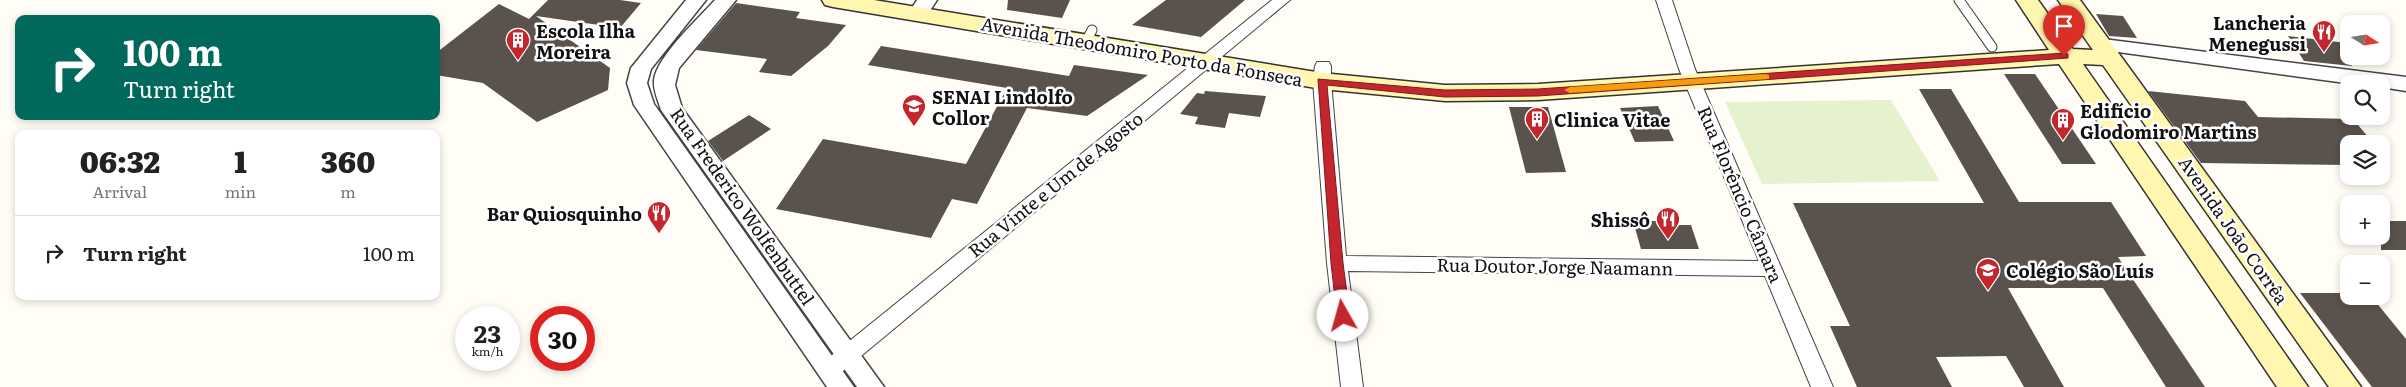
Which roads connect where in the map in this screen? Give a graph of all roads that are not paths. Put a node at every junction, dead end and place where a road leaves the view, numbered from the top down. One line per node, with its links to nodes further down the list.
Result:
1 (696, 0): 21 (street, Rua Frederico Wolfenbuttel)
2 (726, 0): 21 (street, Rua Frederico Wolfenbuttel)
3 (833, 0): 9 (main road, Avenida Theodomiro Porto da Fonseca)
4 (1282, 0): 13 (street, Rua Vinte e Um de Agosto)
5 (1664, 0): 16 (street, Rua Florêncio Câmara)
6 (1959, 0): 10 (lane)
7 (2027, 0): 11 (main road)
8 (2068, 0): 12 (main road, Avenida João Corrêa)
9 (919, 4): 13 (main road, Avenida Theodomiro Porto da Fonseca)
10 (1992, 47): 11 (main road, Avenida Theodomiro Porto da Fonseca); 14 (main road, Avenida Theodomiro Porto da Fonseca)
11 (2060, 49): 12 (main road, Avenida Theodomiro Porto da Fonseca); 14 (main road, Avenida Theodomiro Porto da Fonseca); 29 (main road)
12 (2107, 52): 17 (street, Avenida Theodomiro Porto da Fonseca); 18 (street, Avenida Theodomiro Porto da Fonseca); 30 (main road, Avenida João Corrêa)
13 (1212, 56): 15 (main road, Avenida Theodomiro Porto da Fonseca); 24 (street, Rua Vinte e Um de Agosto)
14 (1910, 60): 16 (main road, Avenida Theodomiro Porto da Fonseca)
15 (1323, 74): 16 (main road, Avenida Theodomiro Porto da Fonseca); 22 (street)
16 (1690, 76): 23 (street, Rua Florêncio Câmara)
17 (2406, 84)
18 (2340, 88)
19 (2390, 95): 20 (street)
20 (2406, 97)
21 (725, 201): 24 (street, Rua Frederico Wolfenbuttel); 25 (street, Rua Frederico Wolfenbuttel)
22 (1337, 263): 23 (street, Rua Doutor Jorge Naamann); 27 (street)
23 (1773, 269): 28 (street, Rua Florêncio Câmara)
24 (848, 353): 25 (street, Rua Vinte e Um de Agosto); 26 (street, Rua Frederico Wolfenbuttel)
25 (835, 378)
26 (871, 387)
27 (1352, 387)
28 (1822, 387)
29 (2293, 387)
30 (2346, 387)

